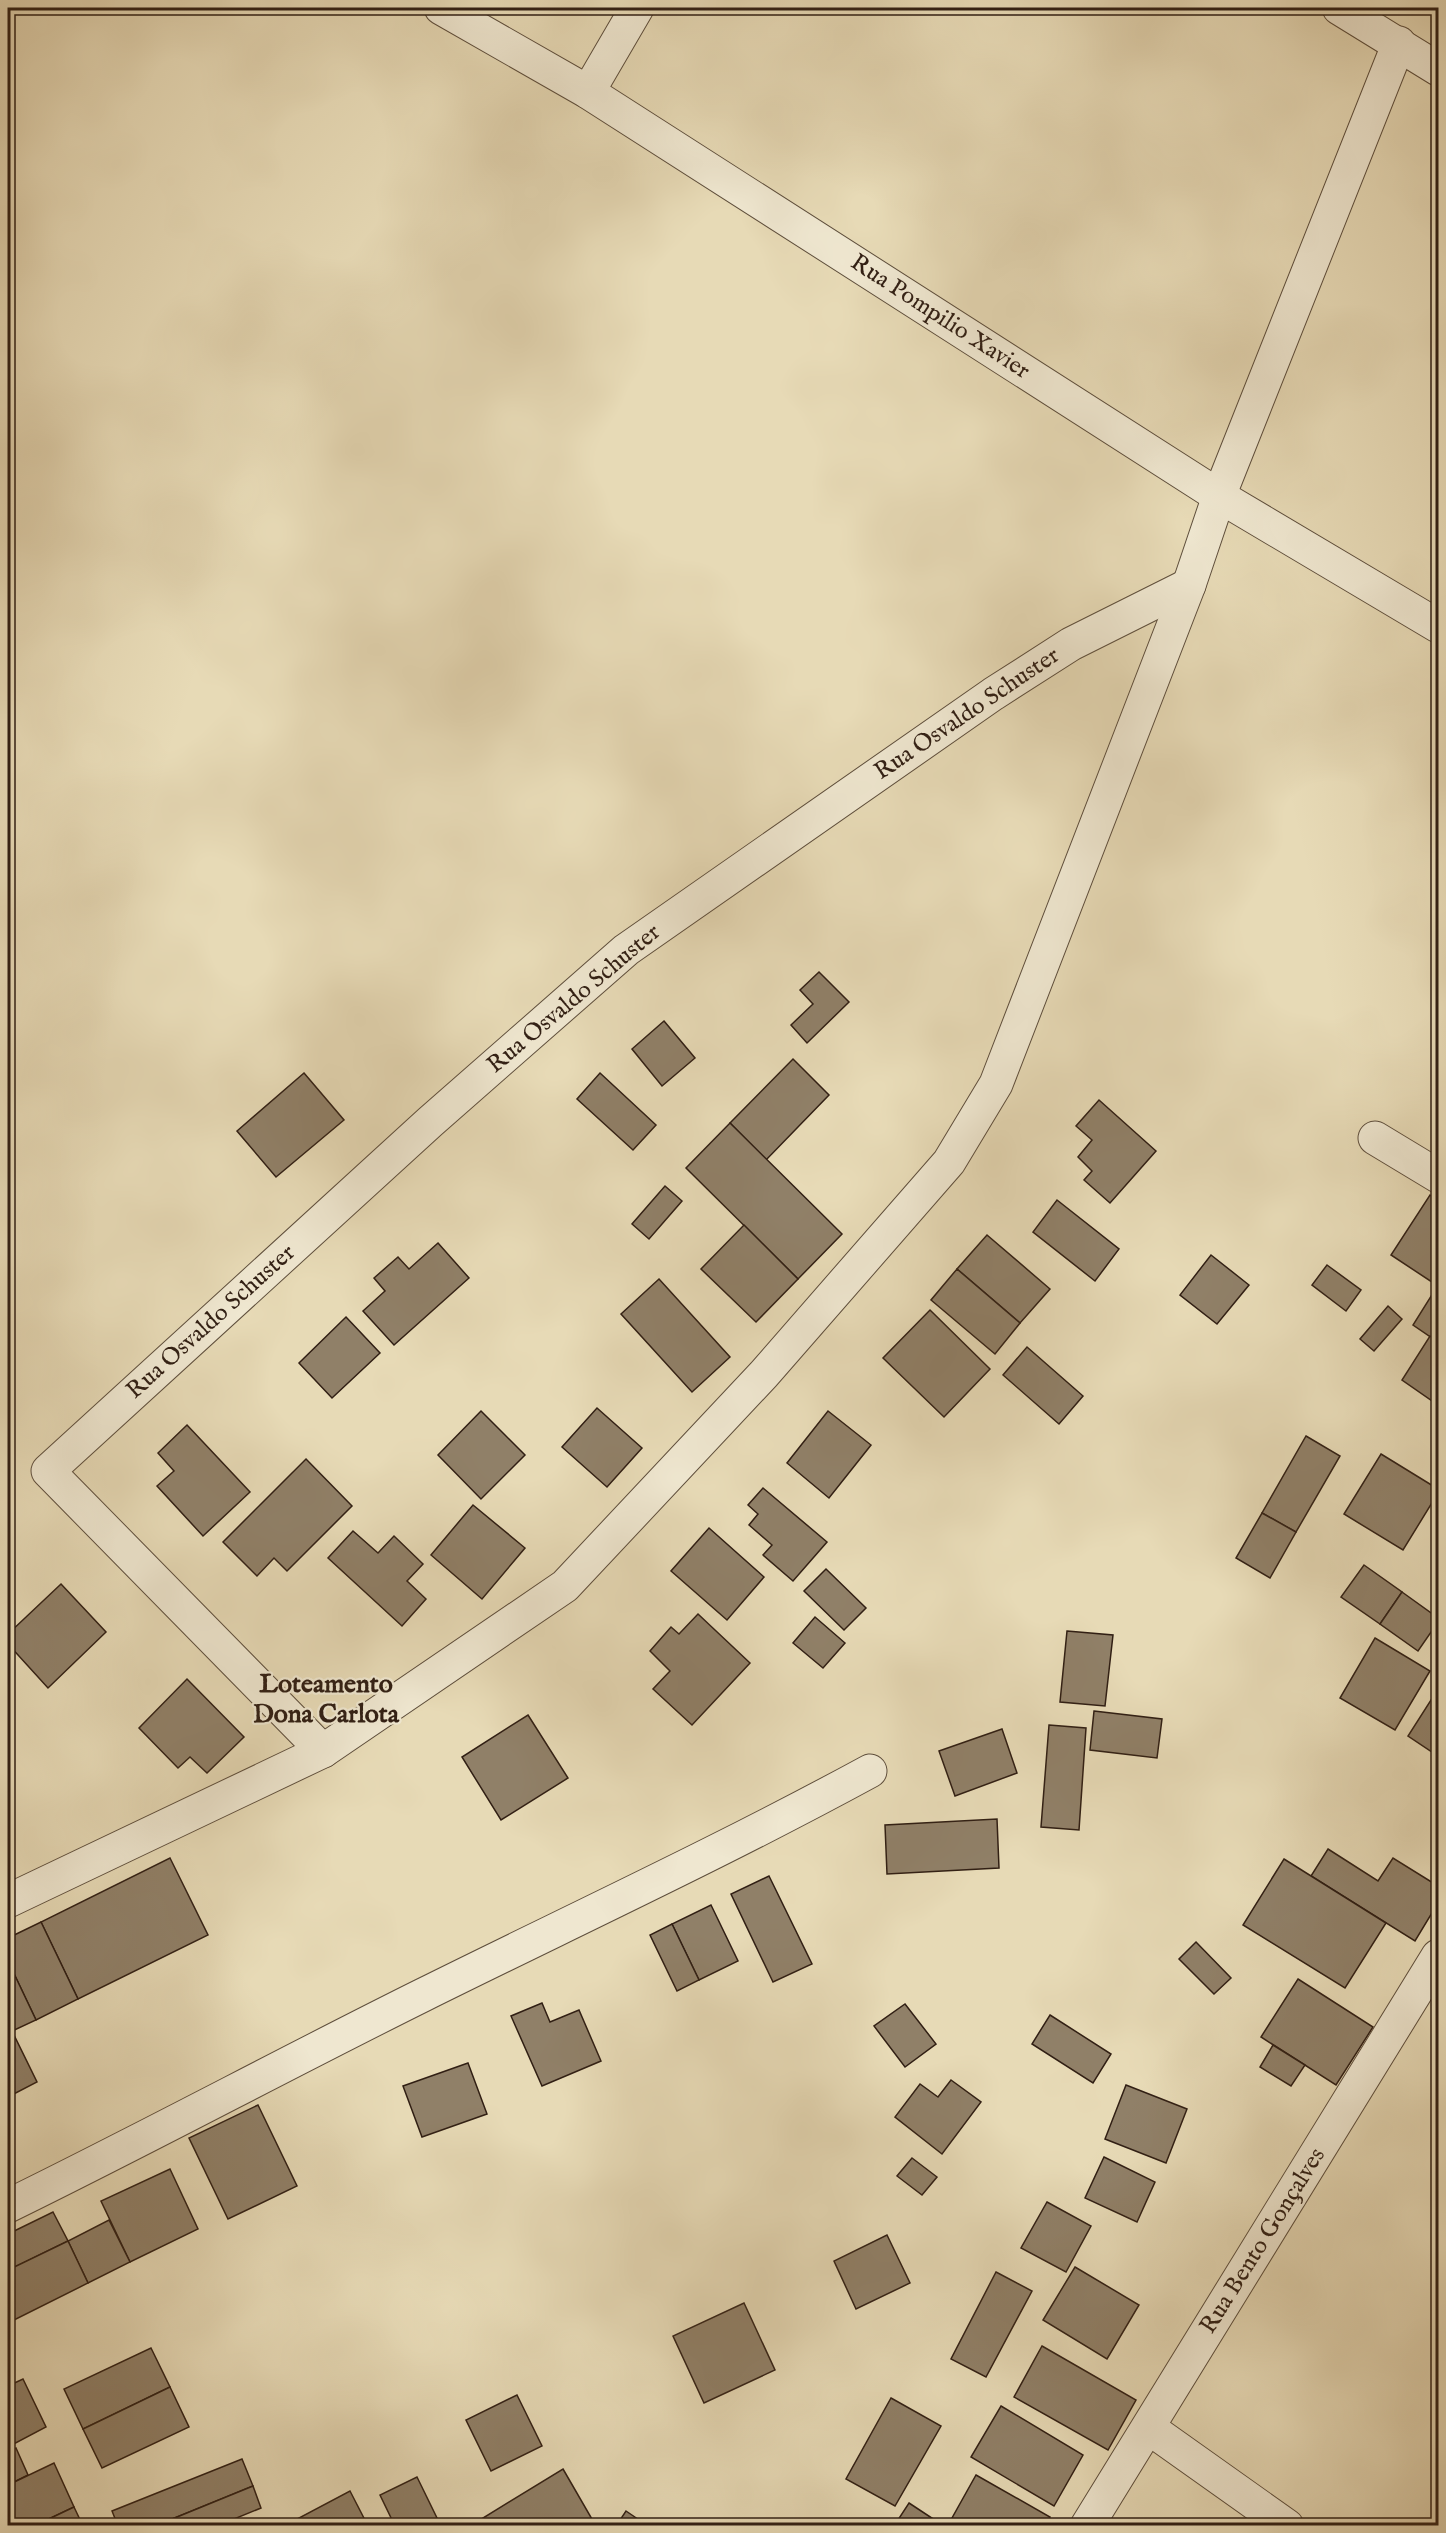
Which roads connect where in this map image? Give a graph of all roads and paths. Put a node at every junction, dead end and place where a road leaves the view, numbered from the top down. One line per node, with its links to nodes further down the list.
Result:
1 (441, 8): 6 (street, Rua Pompilio Xavier)
2 (637, 8): 6 (street)
3 (1339, 8): 4 (street)
4 (1399, 43): 5 (street); 7 (street)
5 (1438, 69)
6 (588, 92): 7 (street, Rua Pompilio Xavier)
7 (1219, 496): 8 (street); 9 (street, Rua Pompilio Xavier)
8 (1189, 585): 12 (street); 12 (street, Rua Osvaldo Schuster)
9 (1438, 626)
10 (1375, 1138): 11 (street)
11 (1438, 1176)
12 (323, 1751): 14 (street)
13 (870, 1771): 16 (street)
14 (8, 1901)
15 (1438, 1956): 17 (street, Rua Bento Gonçalves)
16 (8, 2206)
17 (1149, 2428): 18 (street, Rua Bento Gonçalves); 19 (street)
18 (1087, 2526)
19 (1287, 2526)

